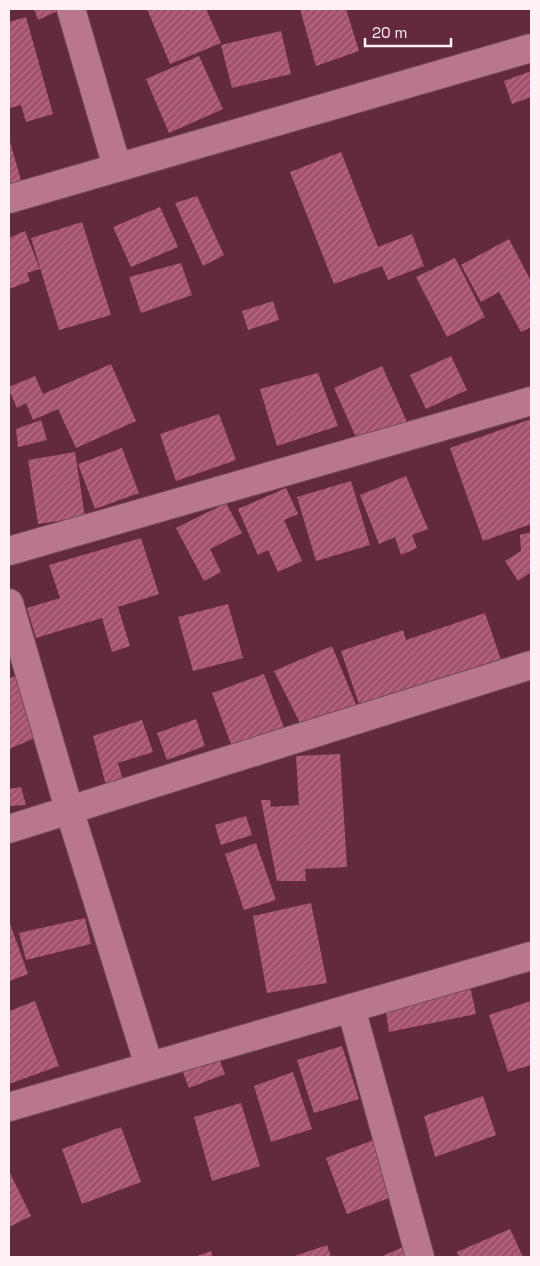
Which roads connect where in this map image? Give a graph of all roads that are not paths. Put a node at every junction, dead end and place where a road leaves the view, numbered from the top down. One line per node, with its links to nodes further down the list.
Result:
1 (71, 9): 3 (street)
2 (531, 48): 3 (street)
3 (117, 167): 4 (street)
4 (9, 199)
5 (531, 401): 6 (street)
6 (9, 551)
7 (9, 603): 9 (street)
8 (531, 665): 9 (street)
9 (69, 809): 10 (street); 13 (street)
10 (9, 828)
11 (531, 956): 12 (street)
12 (352, 1008): 13 (street); 15 (street)
13 (149, 1066): 14 (street)
14 (9, 1107)
15 (420, 1257)

